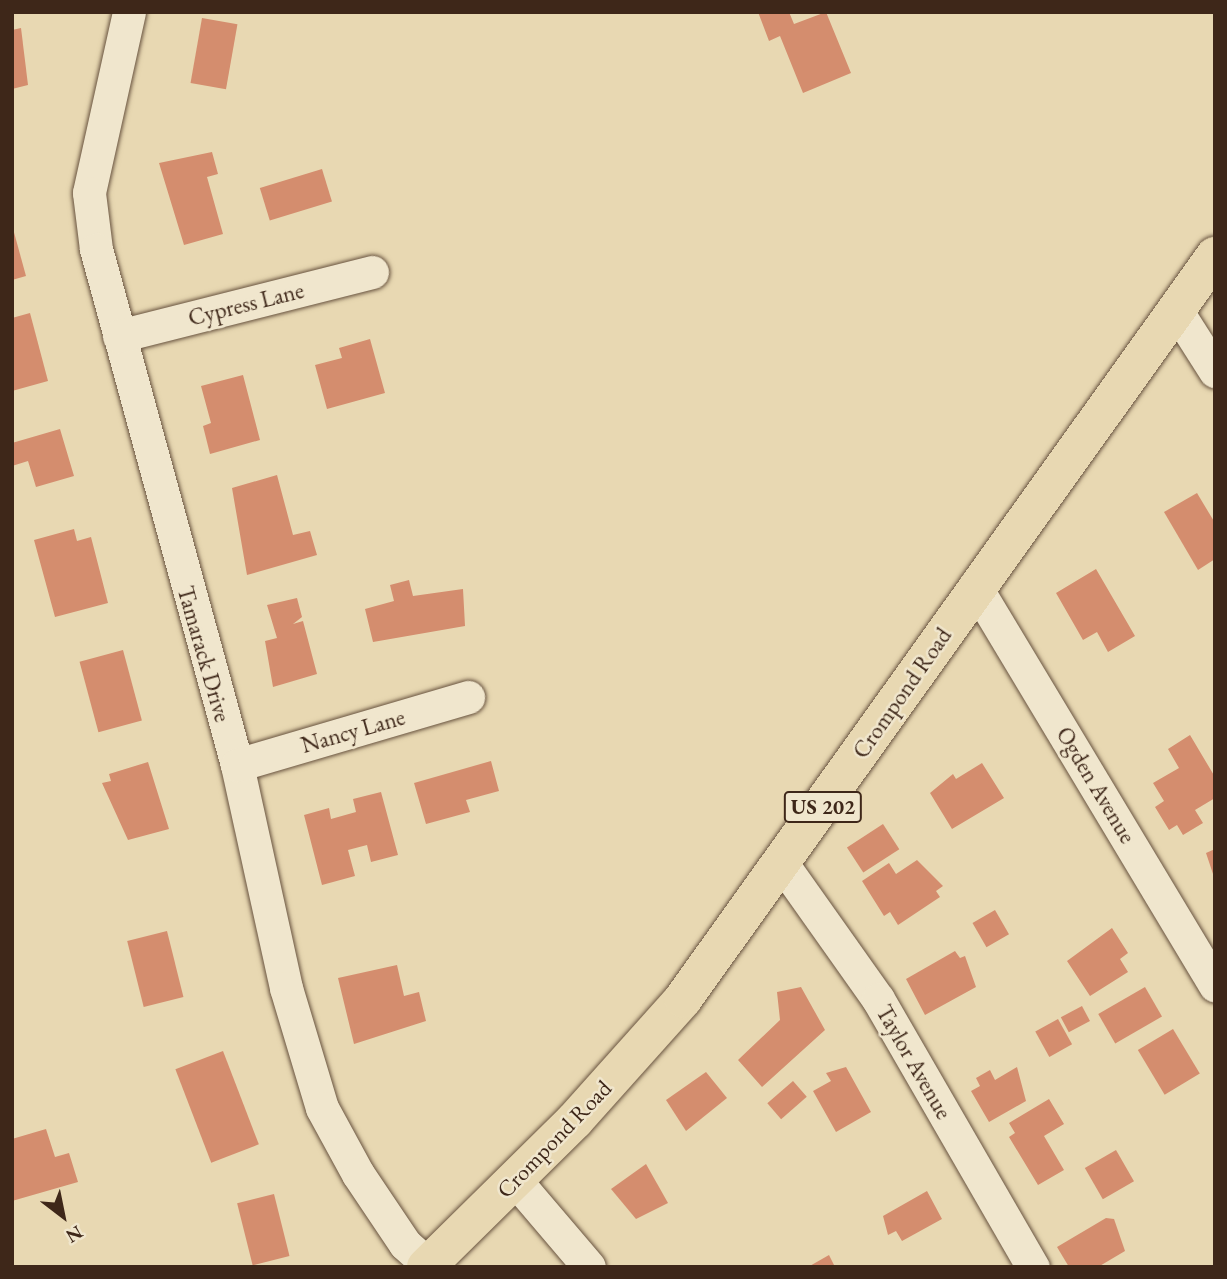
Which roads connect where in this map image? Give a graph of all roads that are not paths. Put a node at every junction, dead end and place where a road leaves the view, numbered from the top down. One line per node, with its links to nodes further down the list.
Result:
1 (129, 12): 5 (street, Tamarack Drive)
2 (1215, 256): 4 (main road, Crompond Road / US 202)
3 (373, 272): 5 (street, Cypress Lane)
4 (1178, 313): 6 (street); 7 (main road, Crompond Road / US 202)
5 (119, 336): 9 (street, Tamarack Drive)
6 (1215, 371)
7 (975, 586): 10 (main road, Crompond Road / US 202); 11 (street, Ogden Avenue)
8 (468, 697): 9 (street, Nancy Lane)
9 (237, 765): 13 (street, Tamarack Drive)
10 (783, 865): 12 (main road, Crompond Road / US 202); 15 (street, Taylor Avenue)
11 (1215, 985)
12 (514, 1180): 13 (main road, Crompond Road / US 202); 14 (street)
13 (427, 1266)
14 (589, 1267)
15 (1033, 1267)

